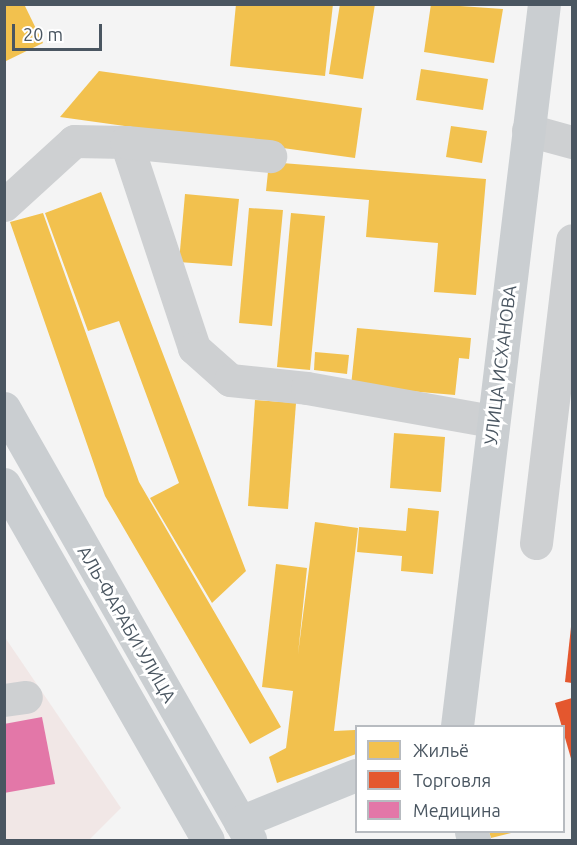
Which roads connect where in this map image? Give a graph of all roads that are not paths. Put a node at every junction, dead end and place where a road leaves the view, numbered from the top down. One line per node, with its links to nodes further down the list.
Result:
1 (544, 4): 2 (main road, УЛИЦА ИСХАНОВА)
2 (528, 130): 4 (lane); 9 (main road, УЛИЦА ИСХАНОВА)
3 (126, 142): 5 (lane); 6 (lane); 9 (lane)
4 (573, 142)
5 (270, 156)
6 (4, 205)
7 (573, 240): 11 (lane)
8 (4, 408): 14 (main road, АЛЬ-ФАРАБИ УЛИЦА)
9 (493, 422): 12 (main road, УЛИЦА ИСХАНОВА)
10 (4, 484): 15 (main road, АЛЬ-ФАРАБИ УЛИЦА)
11 (536, 543)
12 (457, 725)
13 (355, 776): 14 (main road)
14 (245, 831)
15 (208, 840)

